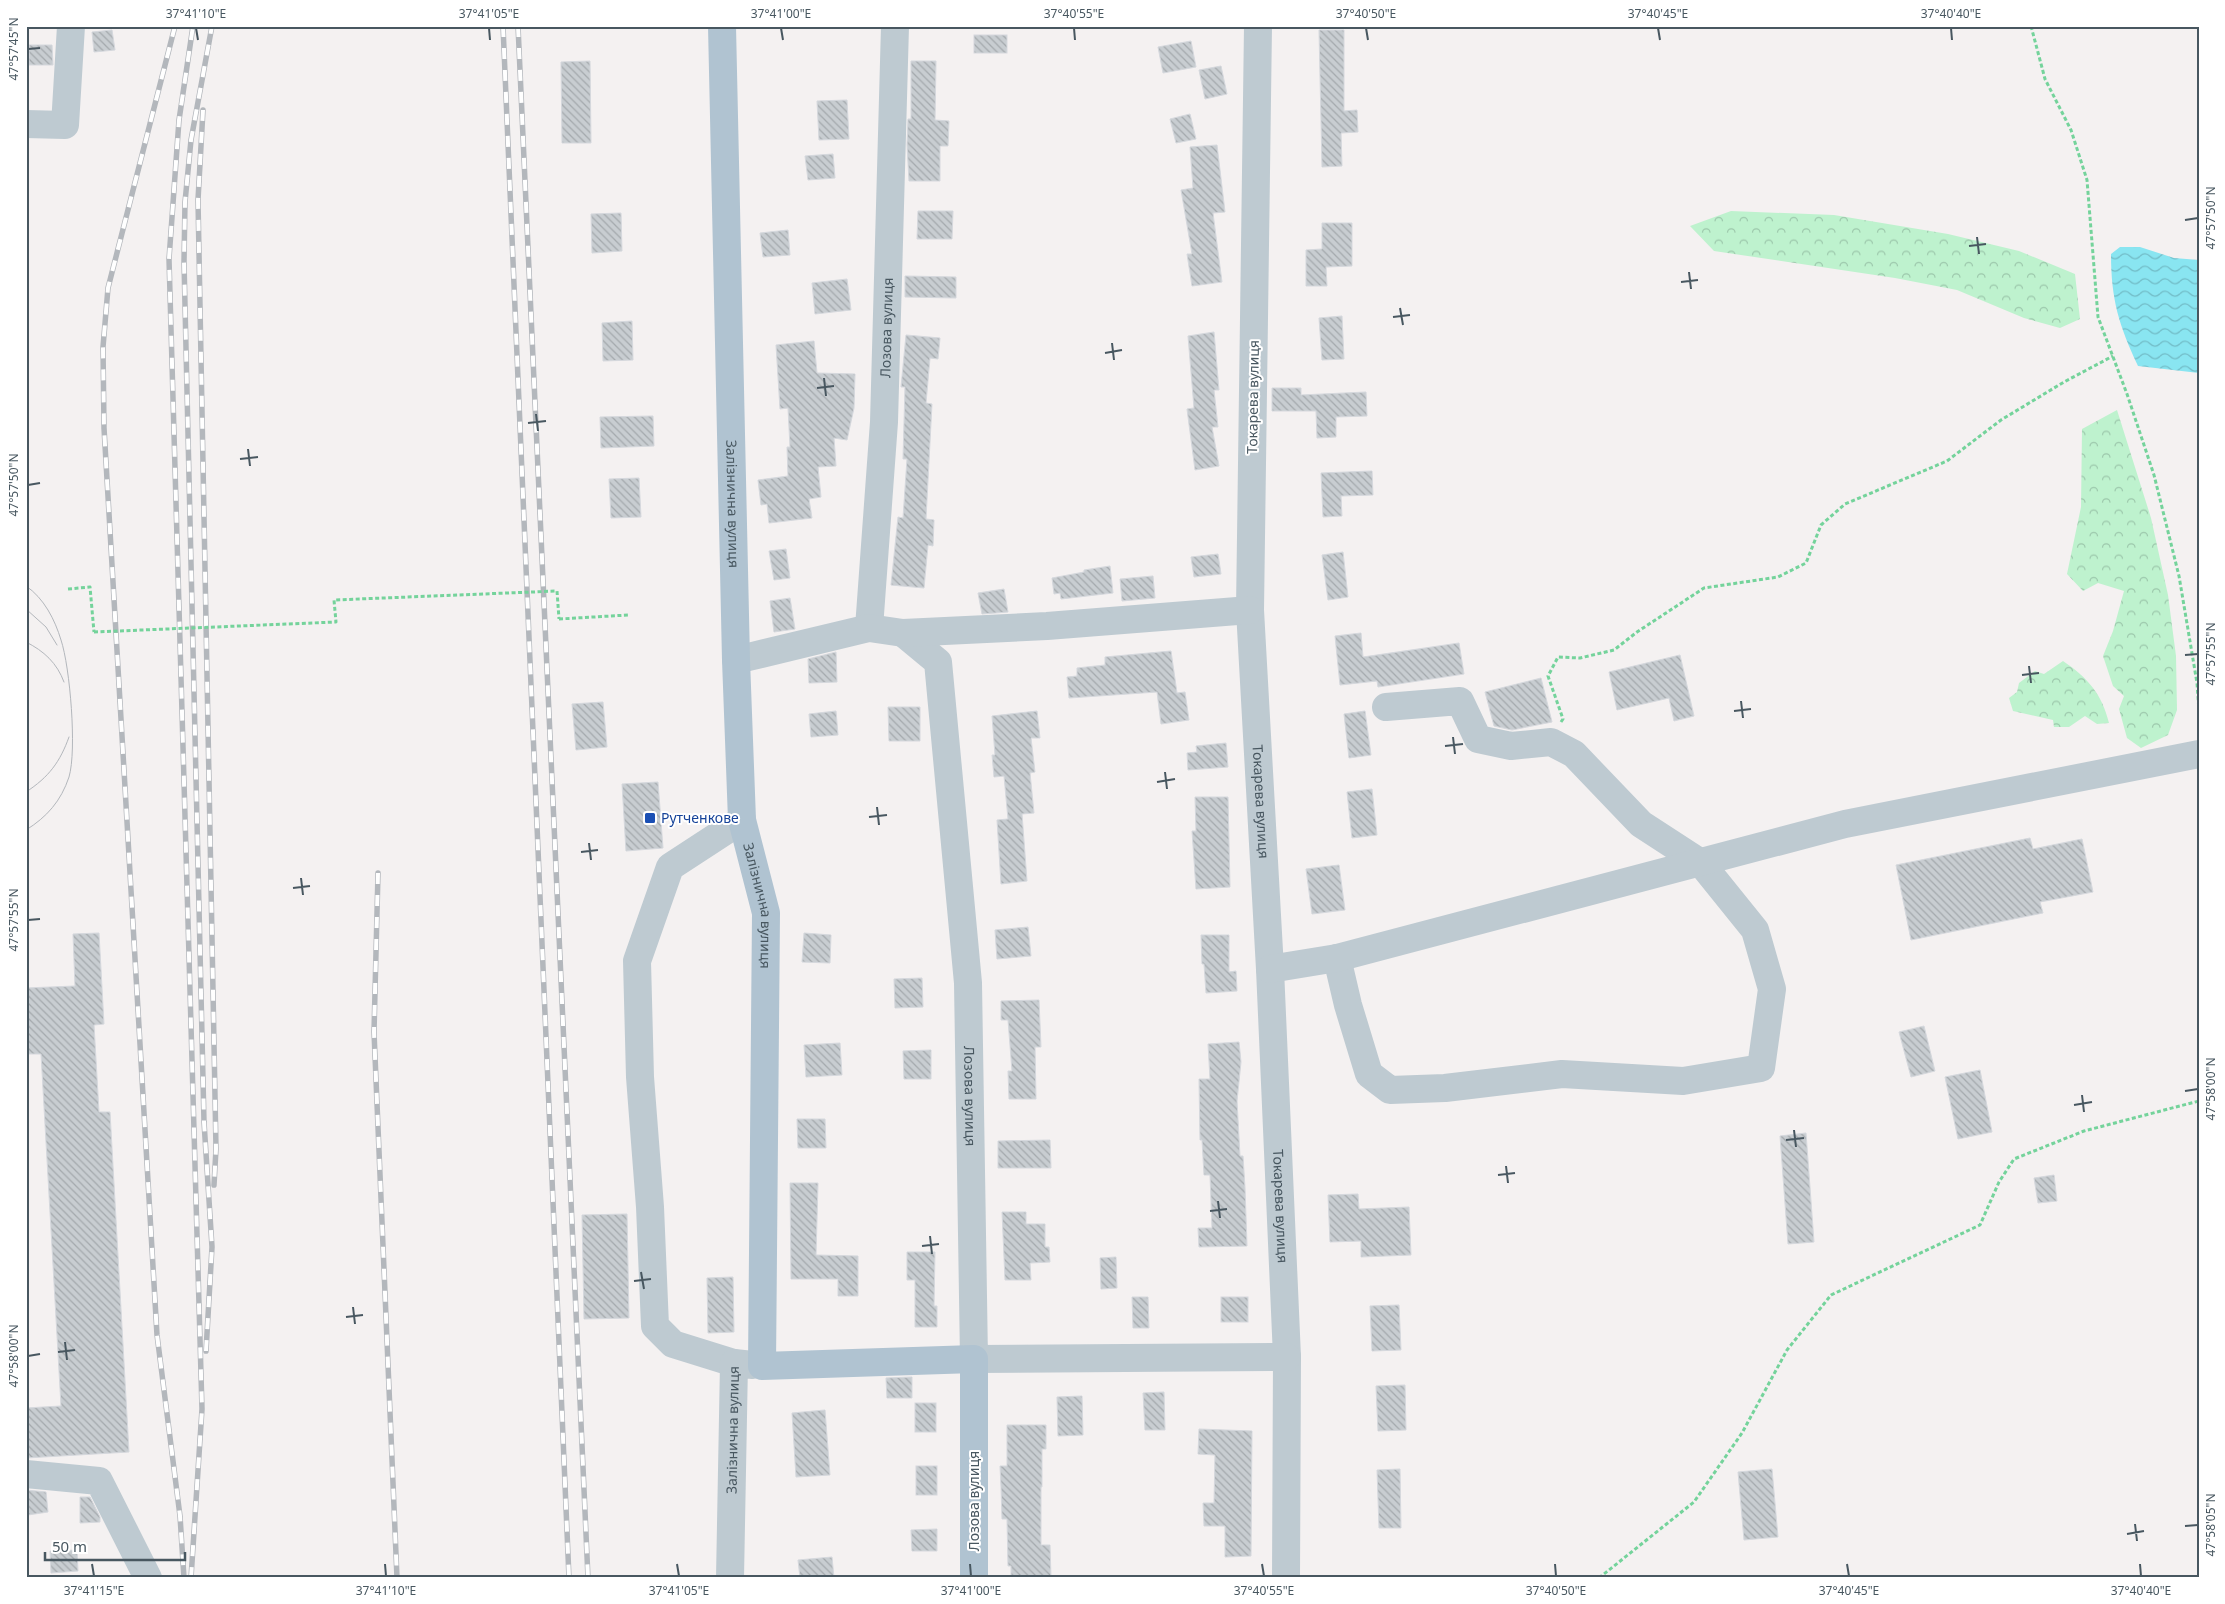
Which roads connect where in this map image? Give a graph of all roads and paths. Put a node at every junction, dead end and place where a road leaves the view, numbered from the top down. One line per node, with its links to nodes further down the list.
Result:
1 (71, 26): 6 (street)
2 (722, 26): 13 (main road, Залізнична вулиця)
3 (896, 26): 11 (street, Лозова вулиця)
4 (1258, 26): 9 (street, Токарева вулиця)
5 (2031, 26): 7 (path)
6 (26, 124)
7 (2113, 356): 15 (path); 16 (path)
8 (68, 589): 10 (path, bridge)
9 (1250, 610): 12 (street); 21 (street, Токарева вулиця)
10 (628, 615)
11 (869, 628): 12 (street); 13 (street)
12 (903, 633): 24 (street, Лозова вулиця)
13 (736, 660): 18 (main road, Залізнична вулиця)
14 (1386, 707): 16 (street)
15 (2199, 712)
16 (1551, 742): 19 (street)
17 (2199, 754): 19 (street)
18 (742, 820): 25 (street); 26 (main road, Залізнична вулиця)
19 (1701, 863): 20 (street); 20 (street)
20 (1337, 958): 21 (street)
21 (1270, 968): 23 (street, Токарева вулиця)
22 (2199, 1102): 32 (path)
23 (1287, 1357): 24 (street); 31 (street, Токарева вулиця)
24 (974, 1359): 26 (main road); 30 (main road, Лозова вулиця)
25 (734, 1363): 26 (street, Залізнична вулиця); 29 (street, Залізнична вулиця)
26 (762, 1366)
27 (26, 1474): 28 (street)
28 (148, 1578)
29 (730, 1578)
30 (974, 1578)
31 (1286, 1578)
32 (1599, 1578)

